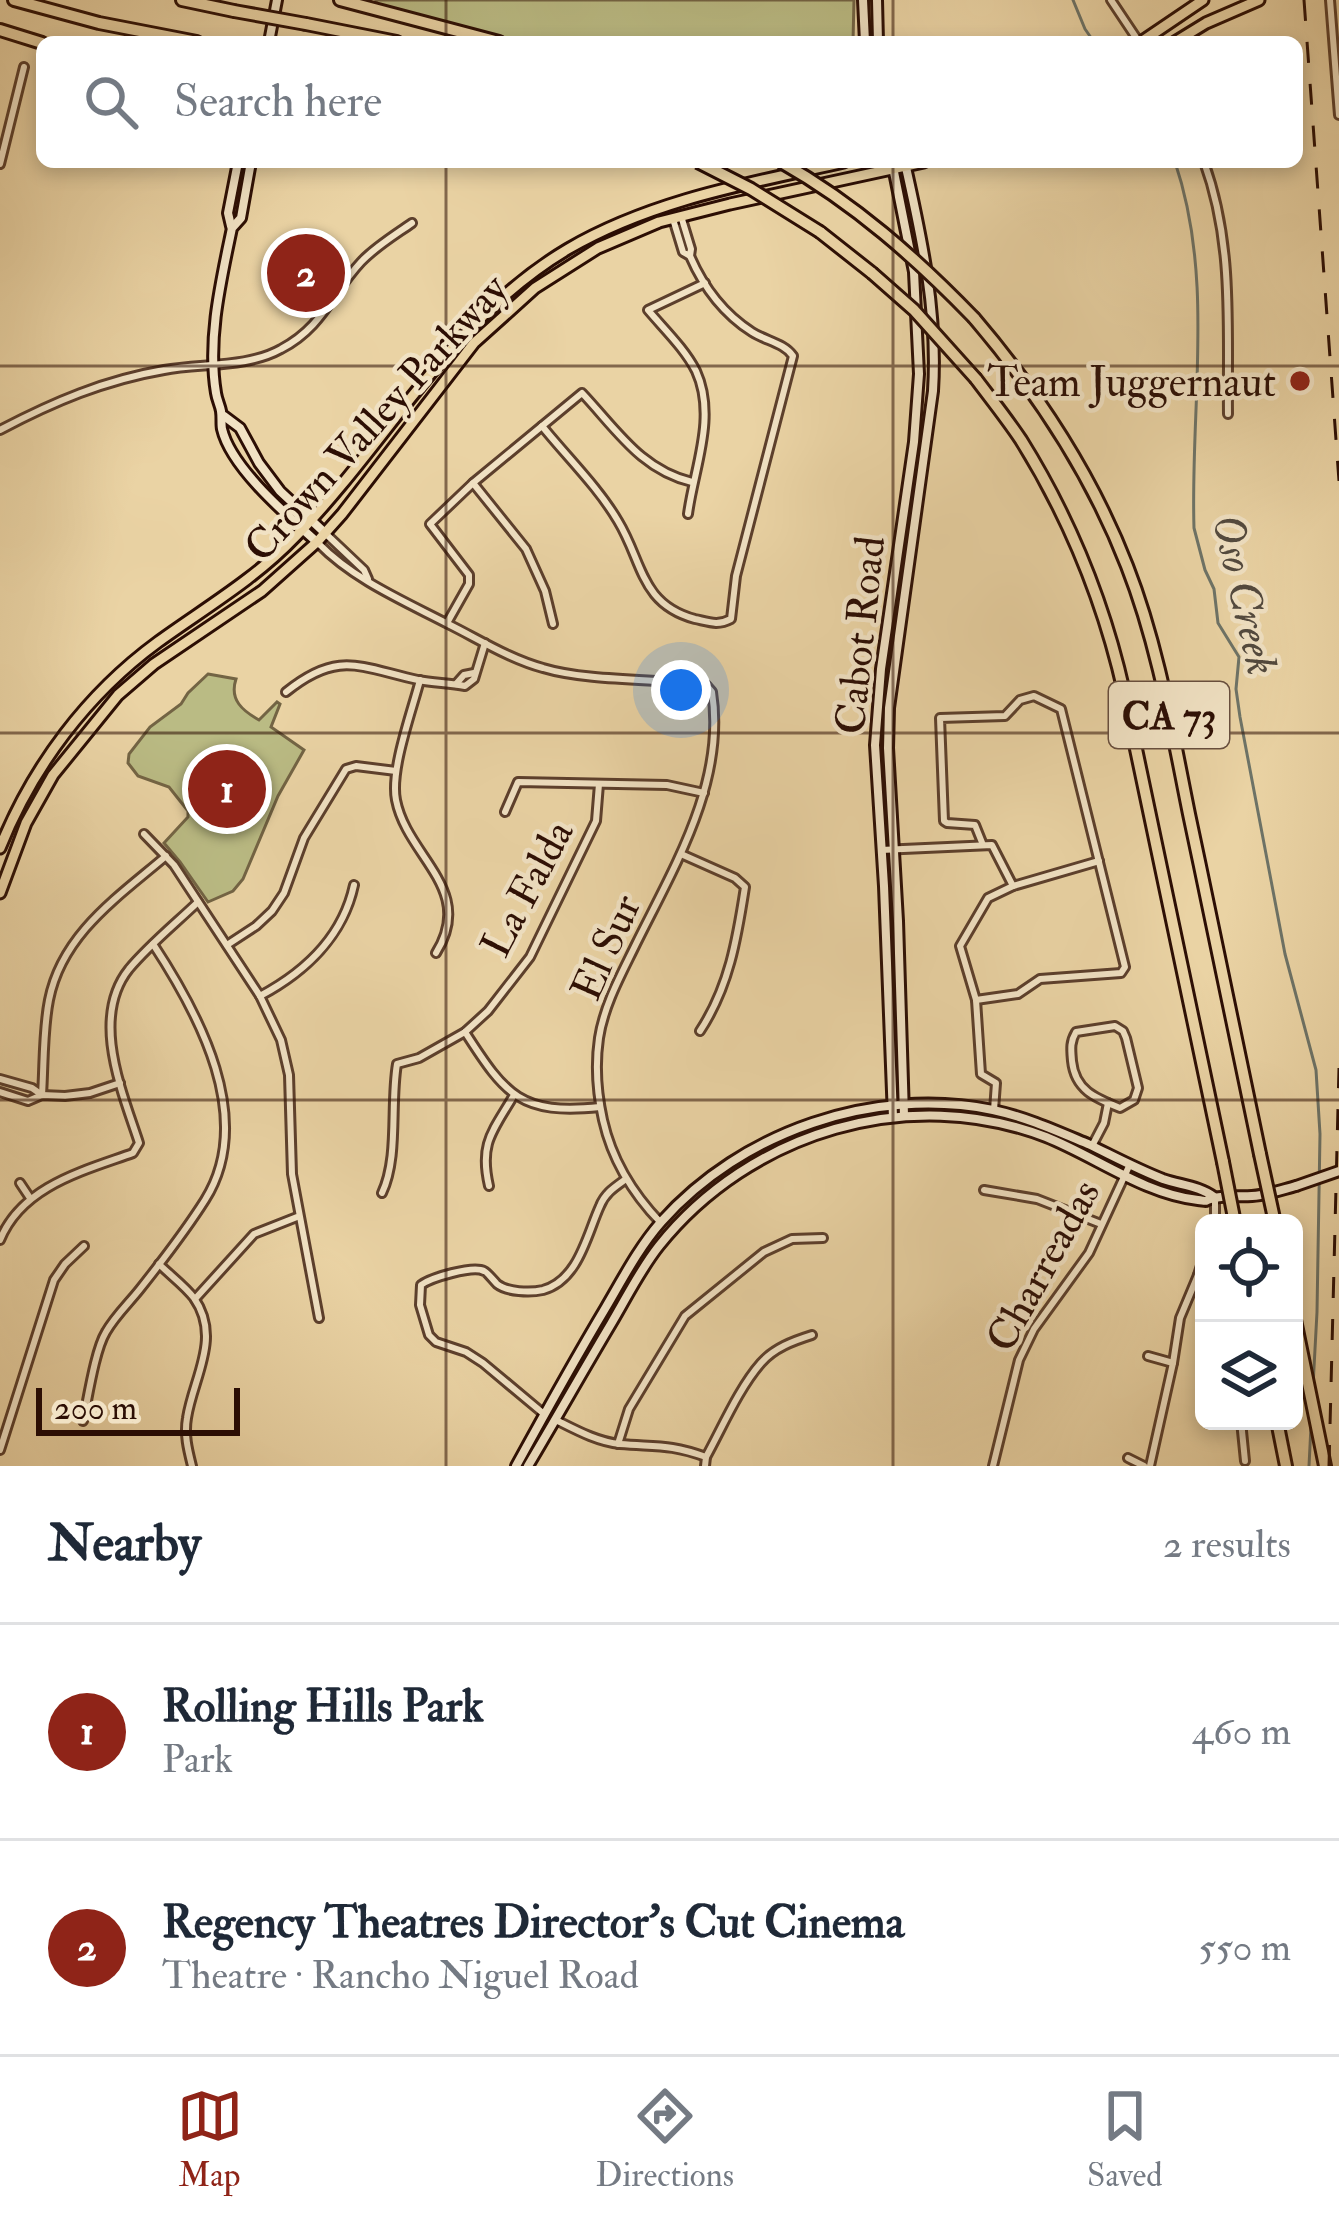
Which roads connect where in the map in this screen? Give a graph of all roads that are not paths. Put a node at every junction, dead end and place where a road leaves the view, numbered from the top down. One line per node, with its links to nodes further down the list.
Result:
1 (14, 0): 12 (highway)
2 (182, 0): 14 (highway, bridge)
3 (277, 0): 13 (main road)
4 (340, 0): 15 (highway)
5 (863, 0): 16 (main road)
6 (877, 0): 17 (main road)
7 (1111, 0): 18 (street)
8 (1203, 0): 19 (main road)
9 (1259, 0): 20 (main road)
10 (1330, 0): 23 (street)
11 (0, 30): 21 (highway)
12 (166, 36)
13 (270, 36)
14 (367, 36)
15 (476, 36)
16 (865, 36)
17 (878, 36)
18 (1136, 36)
19 (1149, 36)
20 (1185, 36)
21 (36, 42)
22 (24, 67): 25 (street)
23 (1339, 115)
24 (0, 119): 25 (street)
25 (10, 124): 26 (street)
26 (0, 164)
27 (237, 168): 38 (main road)
28 (250, 168): 38 (main road)
29 (710, 168): 105 (highway, CA 73, bridge)
30 (790, 168): 106 (highway, CA 73, bridge)
31 (819, 168): 48 (main road, Crown Valley Parkway)
32 (882, 168): 36 (main road, Crown Valley Parkway)
33 (900, 168): 65 (main road, Cabot Road)
34 (900, 168): 64 (main road, Cabot Road)
35 (1206, 168): 41 (street)
36 (677, 217): 39 (street); 49 (main road, Crown Valley Parkway)
37 (412, 223): 40 (street)
38 (232, 227): 40 (main road)
39 (704, 283): 43 (street); 45 (street)
40 (215, 363): 42 (main road); 44 (street)
41 (1228, 414)
42 (223, 416): 48 (main road); 48 (main road)
43 (542, 426): 45 (street); 46 (street)
44 (0, 430)
45 (692, 482): 47 (street)
46 (473, 483): 50 (street); 51 (street)
47 (688, 514)
48 (307, 525): 49 (main road); 54 (main road, Crown Valley Parkway)
49 (321, 538): 50 (street); 56 (main road, Crown Valley Parkway)
50 (447, 623): 52 (street)
51 (554, 624)
52 (485, 643): 53 (street); 59 (street, El Sur)
53 (420, 680): 55 (street); 57 (street)
54 (108, 685): 56 (main road); 63 (main road, Crown Valley Parkway)
55 (286, 692)
56 (118, 695): 71 (main road, Crown Valley Parkway)
57 (396, 771): 74 (street); 75 (street)
58 (599, 784): 59 (street); 60 (street); 79 (street, La Falda)
59 (704, 793): 66 (street, El Sur)
60 (505, 812)
61 (144, 834): 67 (street)
62 (983, 845): 65 (street); 68 (street); 70 (street)
63 (0, 848)
64 (881, 850): 65 (street); 90 (main road, Cabot Road)
65 (894, 850): 88 (main road, Cabot Road)
66 (681, 854): 78 (street); 86 (street, El Sur)
67 (166, 856): 72 (street); 83 (street)
68 (1099, 861): 70 (street); 77 (street)
69 (354, 885): 76 (street)
70 (1013, 886): 77 (street)
71 (0, 893)
72 (198, 902): 73 (street); 74 (street)
73 (153, 944): 81 (street); 114 (street)
74 (227, 945): 76 (street)
75 (436, 953)
76 (260, 996): 107 (street)
77 (976, 1000): 89 (street)
78 (700, 1031)
79 (465, 1032): 84 (street); 100 (street, La Falda)
80 (5, 1080): 82 (street); 83 (street)
81 (120, 1083): 83 (street); 101 (street)
82 (3, 1094): 83 (street)
83 (42, 1095)
84 (514, 1095): 86 (street); 98 (street)
85 (1108, 1103): 87 (street); 87 (street); 91 (street)
86 (600, 1107): 96 (street, El Sur)
87 (1120, 1108): 91 (street)
88 (904, 1110): 89 (main road); 90 (main road); 92 (main road)
89 (994, 1110): 93 (main road)
90 (892, 1111): 103 (main road); 108 (main road)
91 (1104, 1123): 93 (street)
92 (1047, 1138): 93 (main road); 94 (main road)
93 (1092, 1146): 94 (main road)
94 (1128, 1169): 102 (main road); 109 (street, Charreadas)
95 (1339, 1172): 102 (main road, bridge)
96 (626, 1179): 108 (street, El Sur); 122 (street)
97 (20, 1184): 101 (street)
98 (489, 1186)
99 (984, 1190): 109 (street)
100 (382, 1193)
101 (30, 1198): 111 (street)
102 (1215, 1198): 104 (street)
103 (688, 1213): 108 (main road); 112 (main road)
104 (1215, 1214)
105 (1233, 1214)
106 (1273, 1214)
107 (298, 1216): 116 (street); 117 (street)
108 (661, 1223): 112 (main road); 122 (main road)
109 (1101, 1224): 135 (street, Charreadas)
110 (824, 1238): 127 (street)
111 (0, 1240)
112 (662, 1242): 123 (main road)
113 (84, 1246): 128 (street)
114 (160, 1264): 116 (street); 124 (street)
115 (1195, 1287): 121 (street)
116 (194, 1299): 132 (street)
117 (319, 1318)
118 (1295, 1322): 138 (highway)
119 (812, 1335): 131 (street)
120 (1148, 1356): 121 (street)
121 (1173, 1363): 136 (street)
122 (544, 1414): 123 (street); 133 (main road)
123 (555, 1420): 127 (street); 134 (main road)
124 (83, 1421)
125 (1242, 1430): 130 (street)
126 (1279, 1430): 137 (highway)
127 (618, 1444): 131 (street)
128 (1, 1446)
129 (1128, 1458): 136 (street)
130 (1245, 1461)
131 (705, 1462)
132 (192, 1466)
133 (516, 1466)
134 (528, 1466)
135 (993, 1466)
136 (1147, 1466)
137 (1286, 1466)
138 (1325, 1466)

